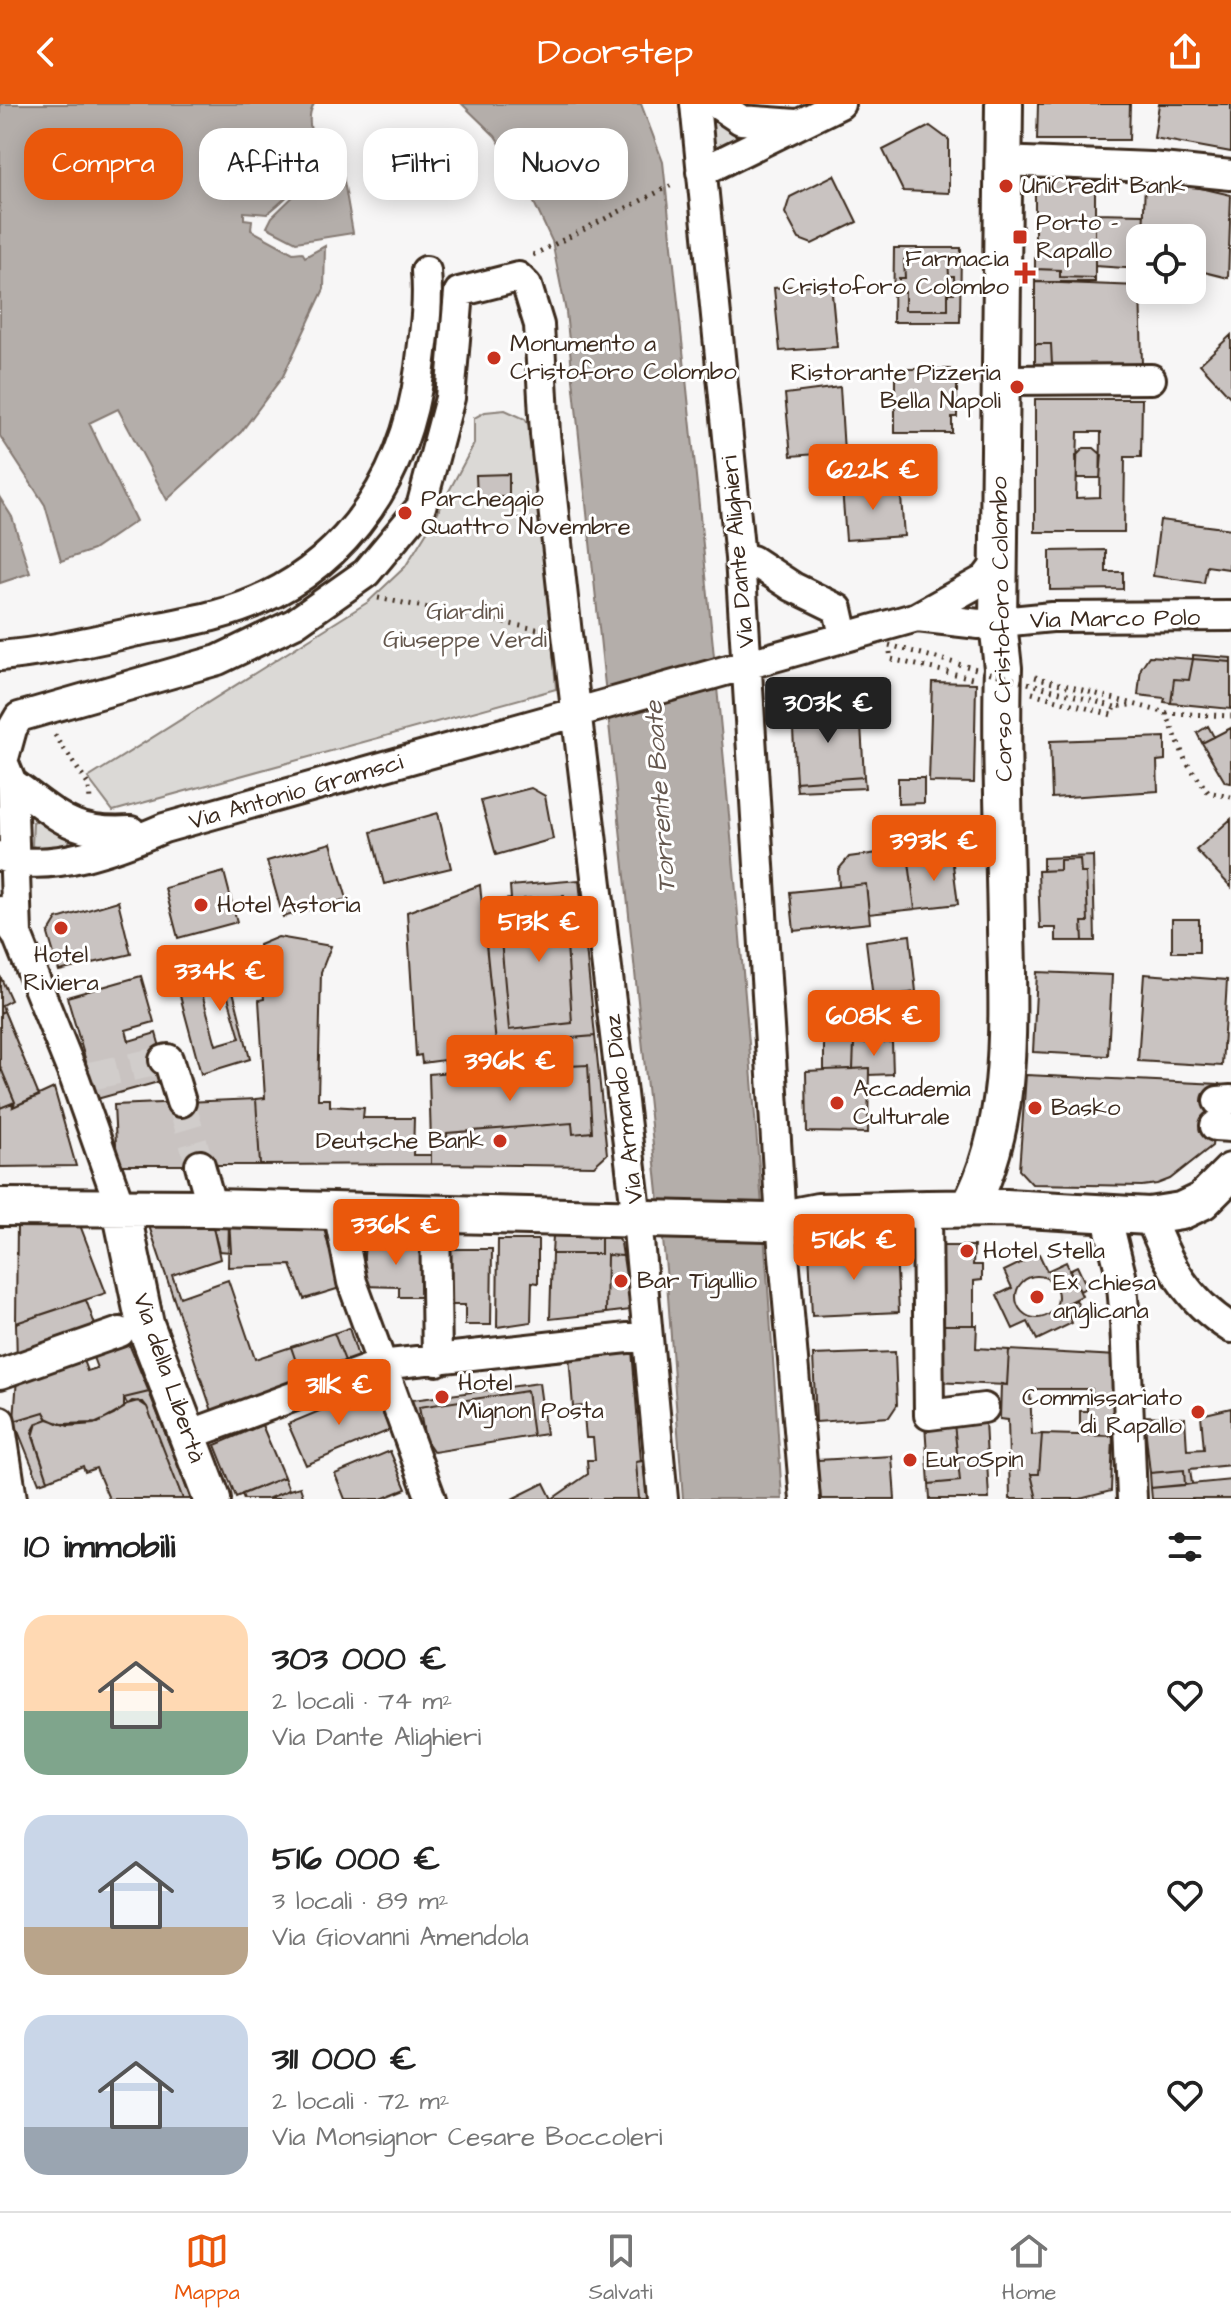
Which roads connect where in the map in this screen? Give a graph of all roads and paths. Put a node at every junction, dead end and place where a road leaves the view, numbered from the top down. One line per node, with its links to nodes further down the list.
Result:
1 (695, 104): 7 (street, Via Dante Alighieri)
2 (717, 104): 5 (street)
3 (840, 104): 5 (street)
4 (1004, 104): 6 (main road, Corso Cristoforo Colombo)
5 (797, 124): 7 (street)
6 (1003, 161): 8 (street); 13 (main road, Corso Cristoforo Colombo)
7 (701, 172): 14 (street, Via Dante Alighieri)
8 (1231, 175)
9 (669, 186): 10 (path)
10 (528, 258)
11 (426, 271): 23 (street)
12 (1151, 379): 13 (street)
13 (1001, 380): 15 (main road, Corso Cristoforo Colombo)
14 (740, 558): 21 (street); 24 (street, Via Dante Alighieri)
15 (998, 562): 18 (street); 19 (main road, Corso Cristoforo Colombo)
16 (340, 591): 20 (path); 20 (street, Via Armando Diaz); 31 (street)
17 (1231, 616): 19 (street, Via Marco Polo)
18 (917, 617): 19 (street, Via Marco Polo); 21 (street, Via Antonio Gramsci)
19 (998, 623): 25 (main road, Corso Cristoforo Colombo)
20 (567, 634): 28 (street, Via Armando Diaz)
21 (844, 636): 22 (path); 24 (street, Via Antonio Gramsci)
22 (889, 645): 25 (path); 27 (path, bridge)
23 (0, 656)
24 (735, 669): 28 (street, Via Antonio Gramsci); 51 (street, Via Dante Alighieri)
25 (1003, 676): 26 (path); 27 (path); 43 (main road, Corso Cristoforo Colombo)
26 (1130, 705): 27 (path); 29 (path)
27 (1115, 707)
28 (589, 710): 33 (street, Via Antonio Gramsci); 50 (street, Via Armando Diaz)
29 (1166, 713): 30 (path); 32 (path)
30 (1231, 716)
31 (6, 765): 33 (street); 34 (street)
32 (1231, 797)
33 (164, 828): 34 (street, Via Antonio Gramsci)
34 (8, 860): 36 (street)
35 (0, 911): 36 (street)
36 (17, 935): 44 (street)
37 (164, 1060): 38 (street)
38 (181, 1102)
39 (200, 1165): 42 (street)
40 (1231, 1172): 49 (main road)
41 (0, 1207): 44 (main road)
42 (212, 1208): 44 (main road); 46 (main road)
43 (969, 1208): 45 (main road); 48 (main road)
44 (121, 1209): 60 (main road, Via della Libertà)
45 (927, 1209): 51 (main road); 58 (street)
46 (338, 1211): 47 (main road); 56 (street)
47 (435, 1214): 50 (main road); 55 (street)
48 (1106, 1214): 49 (main road); 66 (street)
49 (1149, 1216): 52 (street)
50 (645, 1219): 51 (main road); 54 (street, Via Armando Diaz)
51 (774, 1221): 65 (street, Via Dante Alighieri)
52 (1231, 1328)
53 (120, 1332): 57 (street)
54 (646, 1336): 55 (street); 64 (street, Via Armando Diaz)
55 (437, 1361): 56 (street)
56 (380, 1365): 60 (street); 63 (street)
57 (0, 1374)
58 (984, 1408)
59 (0, 1421): 61 (street)
60 (186, 1436): 62 (main road, Via della Libertà)
61 (12, 1499)
62 (212, 1499)
63 (431, 1499)
64 (663, 1499)
65 (805, 1499)
66 (1132, 1499)

